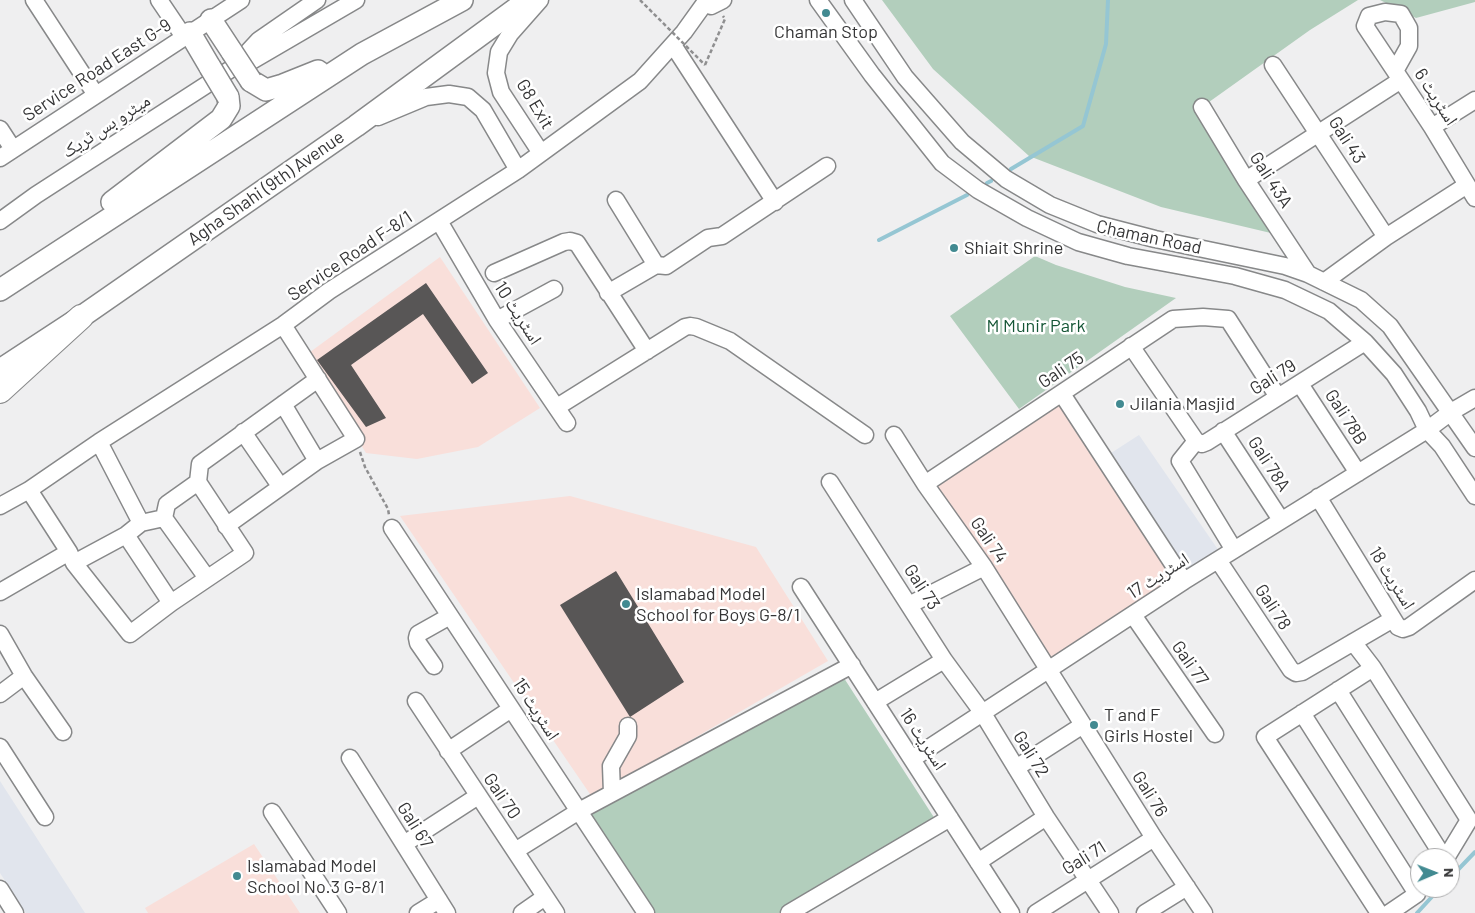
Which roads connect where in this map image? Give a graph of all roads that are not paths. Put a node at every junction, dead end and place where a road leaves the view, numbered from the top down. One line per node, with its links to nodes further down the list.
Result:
1 (34, 0): 18 (street)
2 (158, 0): 13 (street)
3 (241, 0): 12 (street, Service Road East G-9)
4 (317, 0): 16 (street, میٹرو بس ٹریک)
5 (356, 0): 16 (street, میٹرو بس ٹریک)
6 (462, 0): 15 (main road)
7 (528, 0): 21 (main road, Agha Shahi (9th) Avenue)
8 (540, 0): 26 (street, G8 Exit)
9 (818, 0): 47 (street, Chaman Road)
10 (852, 0): 39 (street, Chaman Road)
11 (711, 4): 14 (street, Service Road F-8/1)
12 (211, 20): 13 (street, Service Road East G-9); 16 (main road)
13 (187, 35): 18 (street, Service Road East G-9); 36 (main road, bridge)
14 (673, 45): 26 (street, Service Road F-8/1); 32 (street)
15 (362, 54): 16 (main road, bridge); 36 (main road)
16 (233, 59): 33 (street, میٹرو بس ٹریک)
17 (1273, 65): 24 (street, Gali 43)
18 (96, 95): 25 (street, Service Road East G-9)
19 (1475, 100): 22 (street)
20 (1202, 107): 29 (street, Gali 43A)
21 (356, 126): 28 (street); 44 (main road, Agha Shahi (9th) Avenue)
22 (1432, 127): 24 (street, اسٹریٹ 6); 30 (street, اسٹریٹ 6)
23 (0, 129): 25 (street)
24 (1319, 133): 29 (street); 35 (street, Gali 43)
25 (7, 153)
26 (541, 153): 28 (street, Service Road F-8/1)
27 (827, 166): 32 (street)
28 (518, 170): 34 (street, Service Road F-8/1)
29 (1246, 180): 39 (street, Gali 43A)
30 (1471, 191): 35 (street)
31 (616, 200): 37 (street)
32 (775, 202): 37 (street)
33 (0, 221)
34 (439, 221): 45 (street, اسٹریٹ 10); 46 (street, Service Road F-8/1)
35 (1386, 237): 40 (street)
36 (59, 252): 42 (main road)
37 (656, 265): 43 (street)
38 (494, 273): 43 (street)
39 (1308, 274): 40 (street, Chaman Road)
40 (1324, 282): 59 (street, Chaman Road)
41 (554, 289): 45 (street)
42 (0, 290)
43 (608, 293): 49 (street)
44 (81, 317): 50 (main road, Agha Shahi (9th) Avenue); 53 (highway)
45 (497, 320): 58 (street, اسٹریٹ 10)
46 (283, 325): 51 (street); 66 (street, Service Road F-8/1)
47 (1365, 342): 52 (street, Gali 79); 61 (street, Chaman Road)
48 (1131, 346): 54 (street, Gali 75); 55 (street, Gali 75); 67 (street)
49 (647, 351): 58 (street); 64 (street)
50 (0, 370)
51 (318, 380): 57 (street); 69 (street)
52 (1300, 384): 55 (street, Gali 79); 70 (street, Gali 78B)
53 (0, 391)
54 (1062, 394): 73 (street, Gali 75); 91 (street)
55 (1278, 397): 62 (street, Gali 79)
56 (1475, 398): 59 (street, اسٹریٹ 17)
57 (283, 404): 63 (street); 69 (street)
58 (557, 407): 60 (street, اسٹریٹ 10)
59 (1451, 412): 61 (street, اسٹریٹ 17); 68 (street, Chaman Road)
60 (567, 423)
61 (1427, 430): 70 (street, اسٹریٹ 17); 76 (street, Chaman Road)
62 (1223, 431): 67 (street, Gali 79); 80 (street, Gali 78A)
63 (243, 432): 71 (street); 74 (street)
64 (865, 435)
65 (894, 435): 73 (street, Gali 74)
66 (99, 442): 75 (street, Service Road F-8/1); 81 (street)
67 (1196, 442): 85 (street)
68 (1475, 448)
69 (317, 461): 74 (street)
70 (1358, 472): 77 (street, اسٹریٹ 17)
71 (198, 482): 79 (street); 82 (street)
72 (830, 482): 95 (street, Gali 73)
73 (925, 484): 88 (street, Gali 74)
74 (280, 486): 82 (street)
75 (29, 490): 78 (street, Service Road F-8/1); 86 (street)
76 (1475, 496)
77 (1318, 497): 80 (street, اسٹریٹ 17); 98 (street, اسٹریٹ 18)
78 (0, 506)
79 (164, 518): 81 (street); 89 (street)
80 (1281, 520): 85 (street, اسٹریٹ 17)
81 (141, 523): 84 (street)
82 (226, 526): 89 (street)
83 (392, 528): 96 (street, اسٹریٹ 15)
84 (126, 535): 86 (street); 94 (street)
85 (1234, 550): 87 (street, اسٹریٹ 17)
86 (71, 558): 93 (street); 94 (street)
87 (1218, 560): 91 (street, اسٹریٹ 17); 100 (street, Gali 78)
88 (984, 567): 95 (street); 105 (street, Gali 74)
89 (207, 578): 94 (street)
90 (1475, 580): 98 (street, اسٹریٹ 18)
91 (1184, 581): 97 (street, اسٹریٹ 17)
92 (801, 587): 103 (street, اسٹریٹ 16)
93 (0, 592)
94 (171, 603)
95 (909, 605): 101 (street, Gali 73)
96 (450, 616): 102 (street); 111 (street, اسٹریٹ 15)
97 (1133, 616): 105 (street, اسٹریٹ 17); 117 (street, Gali 77)
98 (1393, 619): 100 (street)
99 (0, 634): 106 (street)
100 (1353, 642): 104 (street)
101 (944, 660): 110 (street); 112 (street, Gali 73)
102 (434, 666)
103 (852, 666): 110 (street, اسٹریٹ 16); 123 (street)
104 (1373, 668): 107 (street); 133 (street)
105 (1048, 669): 112 (street, اسٹریٹ 17); 114 (street, Gali 76)
106 (24, 676): 108 (street); 116 (street)
107 (1338, 690): 113 (street); 132 (street)
108 (0, 694)
109 (416, 701): 119 (street, Gali 70)
110 (875, 702): 121 (street, اسٹریٹ 16)
111 (511, 709): 119 (street); 125 (street, اسٹریٹ 15)
112 (982, 712): 121 (street, اسٹریٹ 17); 122 (street, Gali 72)
113 (1302, 713): 136 (street); 155 (street)
114 (1083, 725): 122 (street); 130 (street, Gali 76)
115 (628, 726): 123 (street)
116 (63, 732)
117 (1215, 734)
118 (0, 747): 127 (street)
119 (448, 751): 124 (street, Gali 70)
120 (350, 758): 131 (street, Gali 67)
121 (912, 759): 129 (street, اسٹریٹ 16)
122 (1016, 768): 128 (street, Gali 72)
123 (612, 793): 125 (street)
124 (478, 796): 131 (street); 134 (street, Gali 70)
125 (578, 811): 134 (street); 148 (street, اسٹریٹ 15)
126 (272, 812): 144 (street)
127 (45, 817)
128 (1046, 817): 135 (street); 137 (street, Gali 72)
129 (950, 818): 135 (street, اسٹریٹ 16); 149 (street)
130 (1154, 838): 137 (street, Gali 71); 138 (street, Gali 76)
131 (404, 844): 142 (street, Gali 67)
132 (1439, 848)
133 (1451, 848)
134 (515, 851): 140 (street, Gali 70)
135 (978, 862): 150 (street, اسٹریٹ 16)
136 (1410, 877)
137 (1087, 879): 151 (street, Gali 71); 152 (street)
138 (1187, 887): 153 (street); 154 (street, Gali 76)
139 (0, 889): 143 (street)
140 (545, 897): 146 (street); 147 (street, Gali 70)
141 (1410, 898): 156 (street)
142 (443, 906): 145 (street)
143 (15, 913)
144 (338, 913)
145 (418, 913)
146 (522, 913)
147 (556, 913)
148 (646, 913)
149 (789, 913)
150 (1011, 913)
151 (1036, 913)
152 (1110, 913)
153 (1145, 913)
154 (1204, 913)
155 (1379, 913)
156 (1389, 913)

